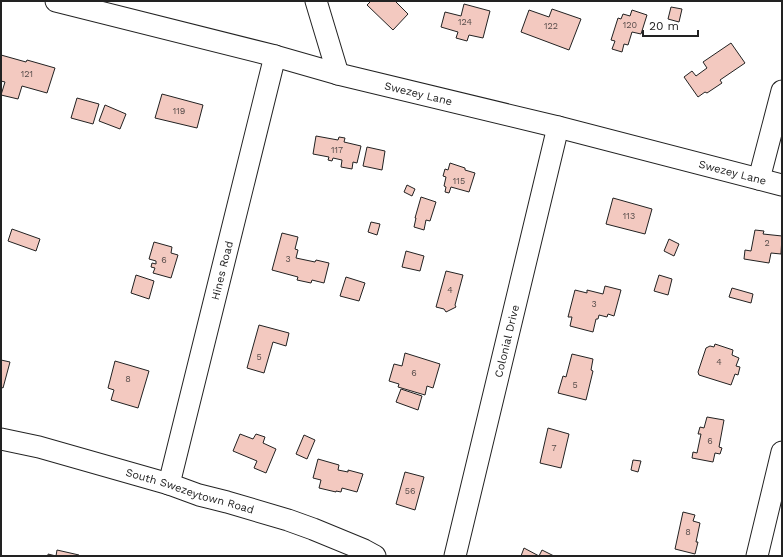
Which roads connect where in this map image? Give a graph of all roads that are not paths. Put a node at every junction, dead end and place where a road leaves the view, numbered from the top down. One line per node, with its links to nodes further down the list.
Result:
1 (56, 1): 3 (street, Swezey Lane)
2 (316, 1): 4 (street)
3 (275, 56): 4 (street, Swezey Lane); 12 (street, Hines Road)
4 (338, 74): 6 (street, Swezey Lane)
5 (782, 91): 7 (street)
6 (558, 126): 7 (street, Swezey Lane); 14 (street, Colonial Drive)
7 (759, 179): 8 (street, Swezey Lane)
8 (782, 185)
9 (1, 439): 12 (street, South Swezeytown Road)
10 (782, 452): 11 (street)
11 (779, 477): 15 (street)
12 (169, 484): 13 (street, South Swezeytown Road)
13 (375, 556)
14 (455, 556)
15 (757, 556)

